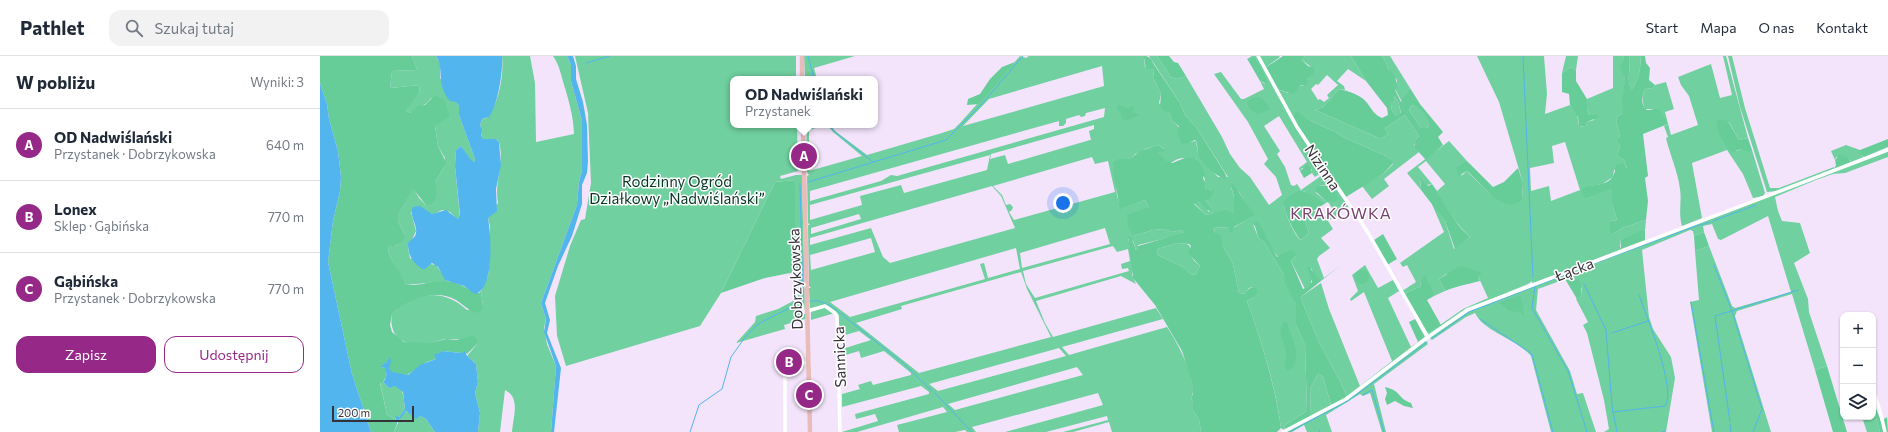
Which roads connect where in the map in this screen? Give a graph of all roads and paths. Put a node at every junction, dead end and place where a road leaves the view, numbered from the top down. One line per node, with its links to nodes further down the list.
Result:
1 (802, 56): 3 (main road)
2 (1258, 56): 7 (street, Nizinna)
3 (802, 76)
4 (803, 128): 6 (main road, Dobrzykowska)
5 (1888, 150): 7 (street, Łącka)
6 (807, 310): 8 (main road, Dobrzykowska); 12 (street, Sannicka)
7 (1428, 337): 13 (street, Łącka)
8 (809, 362): 10 (street); 11 (main road, Dobrzykowska)
9 (1876, 399): 14 (street)
10 (786, 432)
11 (810, 432)
12 (840, 432)
13 (1283, 432)
14 (1885, 432)

